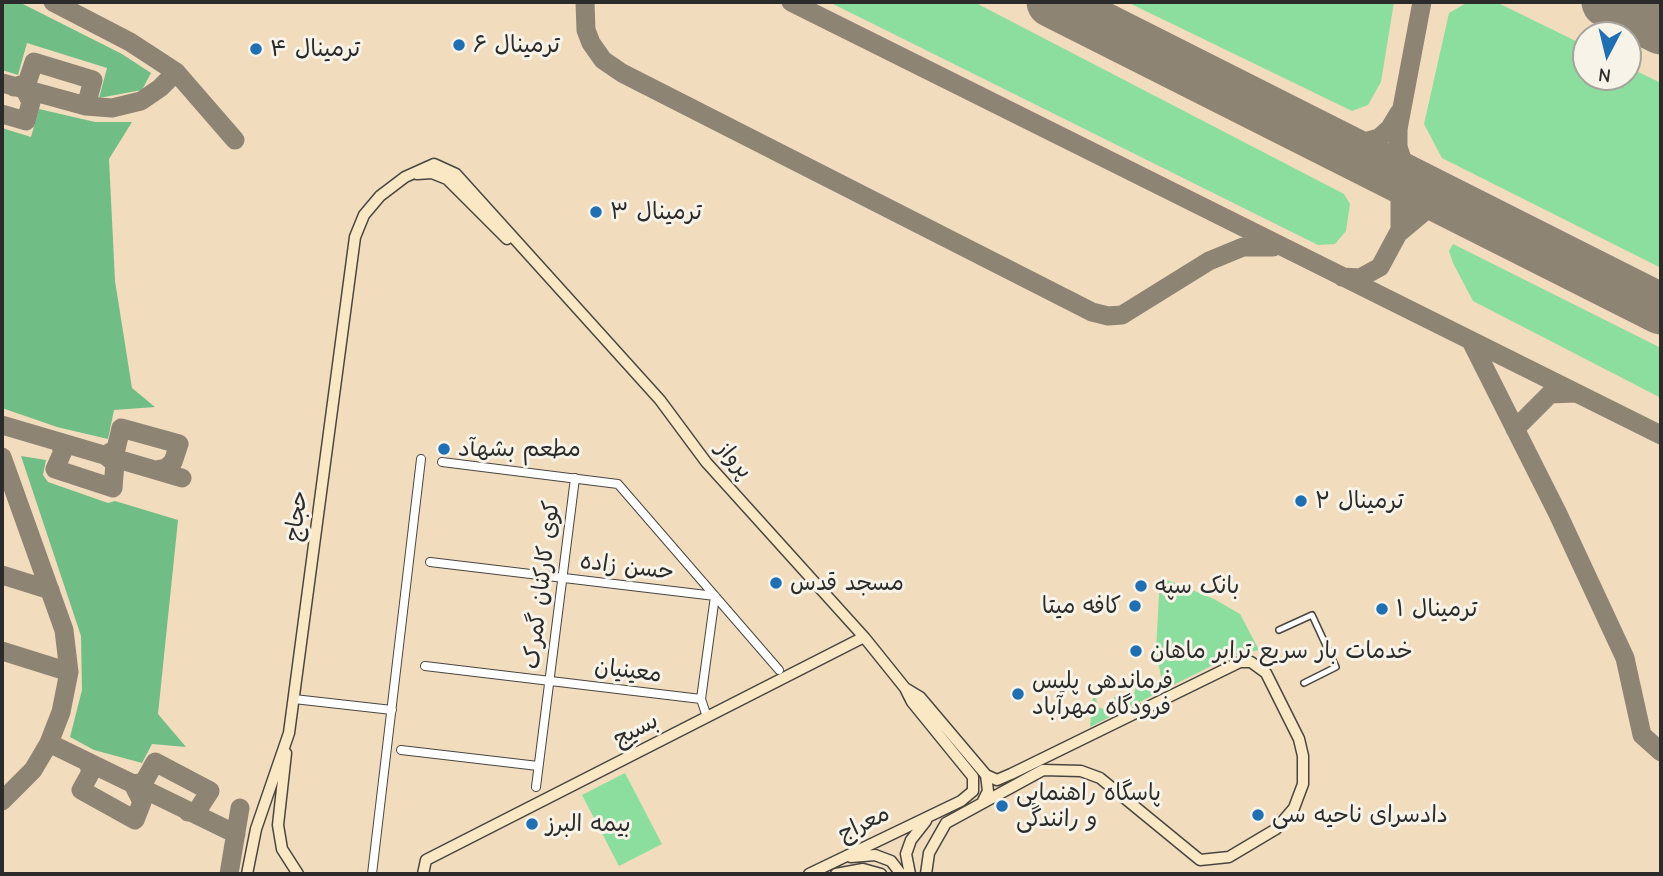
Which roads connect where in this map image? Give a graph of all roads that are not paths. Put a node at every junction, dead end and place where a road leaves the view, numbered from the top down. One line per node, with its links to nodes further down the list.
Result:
1 (405, 177): 9 (main road, پرواز); 15 (main road, حجاج)
2 (421, 459): 17 (street)
3 (442, 462): 4 (street, کوی کارکنان گمرک)
4 (575, 478): 6 (street, کوی کارکنان گمرک); 7 (street)
5 (430, 562): 6 (street, حسن زاده)
6 (562, 578): 7 (street, حسن زاده); 12 (street, کوی کارکنان گمرک)
7 (715, 596): 11 (street); 16 (street)
8 (1279, 631): 13 (street)
9 (864, 637): 14 (main road, پرواز); 18 (main road, بسیج)
10 (425, 666): 12 (street, معینیان)
11 (779, 670)
12 (549, 680): 16 (street, معینیان); 21 (street, کوی کارکنان گمرک)
13 (1304, 683)
14 (905, 688): 23 (main road, پرواز); 26 (main road, پرواز)
15 (294, 698): 17 (street); 19 (main road, حجاج)
16 (701, 699): 18 (street)
17 (392, 710): 30 (street)
18 (707, 717): 31 (main road, بسیج)
19 (289, 733): 28 (main road, حجاج); 29 (main road)
20 (401, 750): 21 (street)
21 (538, 766): 24 (street, کوی کارکنان گمرک)
22 (1040, 766): 22 (main road); 23 (main road)
23 (996, 782): 25 (main road); 25 (main road)
24 (536, 787)
25 (982, 801): 37 (main road)
26 (939, 811): 27 (main road, معراج); 36 (main road)
27 (829, 864): 32 (main road, معراج); 35 (main road)
28 (247, 874)
29 (298, 874)
30 (372, 874)
31 (423, 874)
32 (809, 874)
33 (836, 874): 34 (main road)
34 (881, 874)
35 (901, 874)
36 (910, 874)
37 (926, 874)

